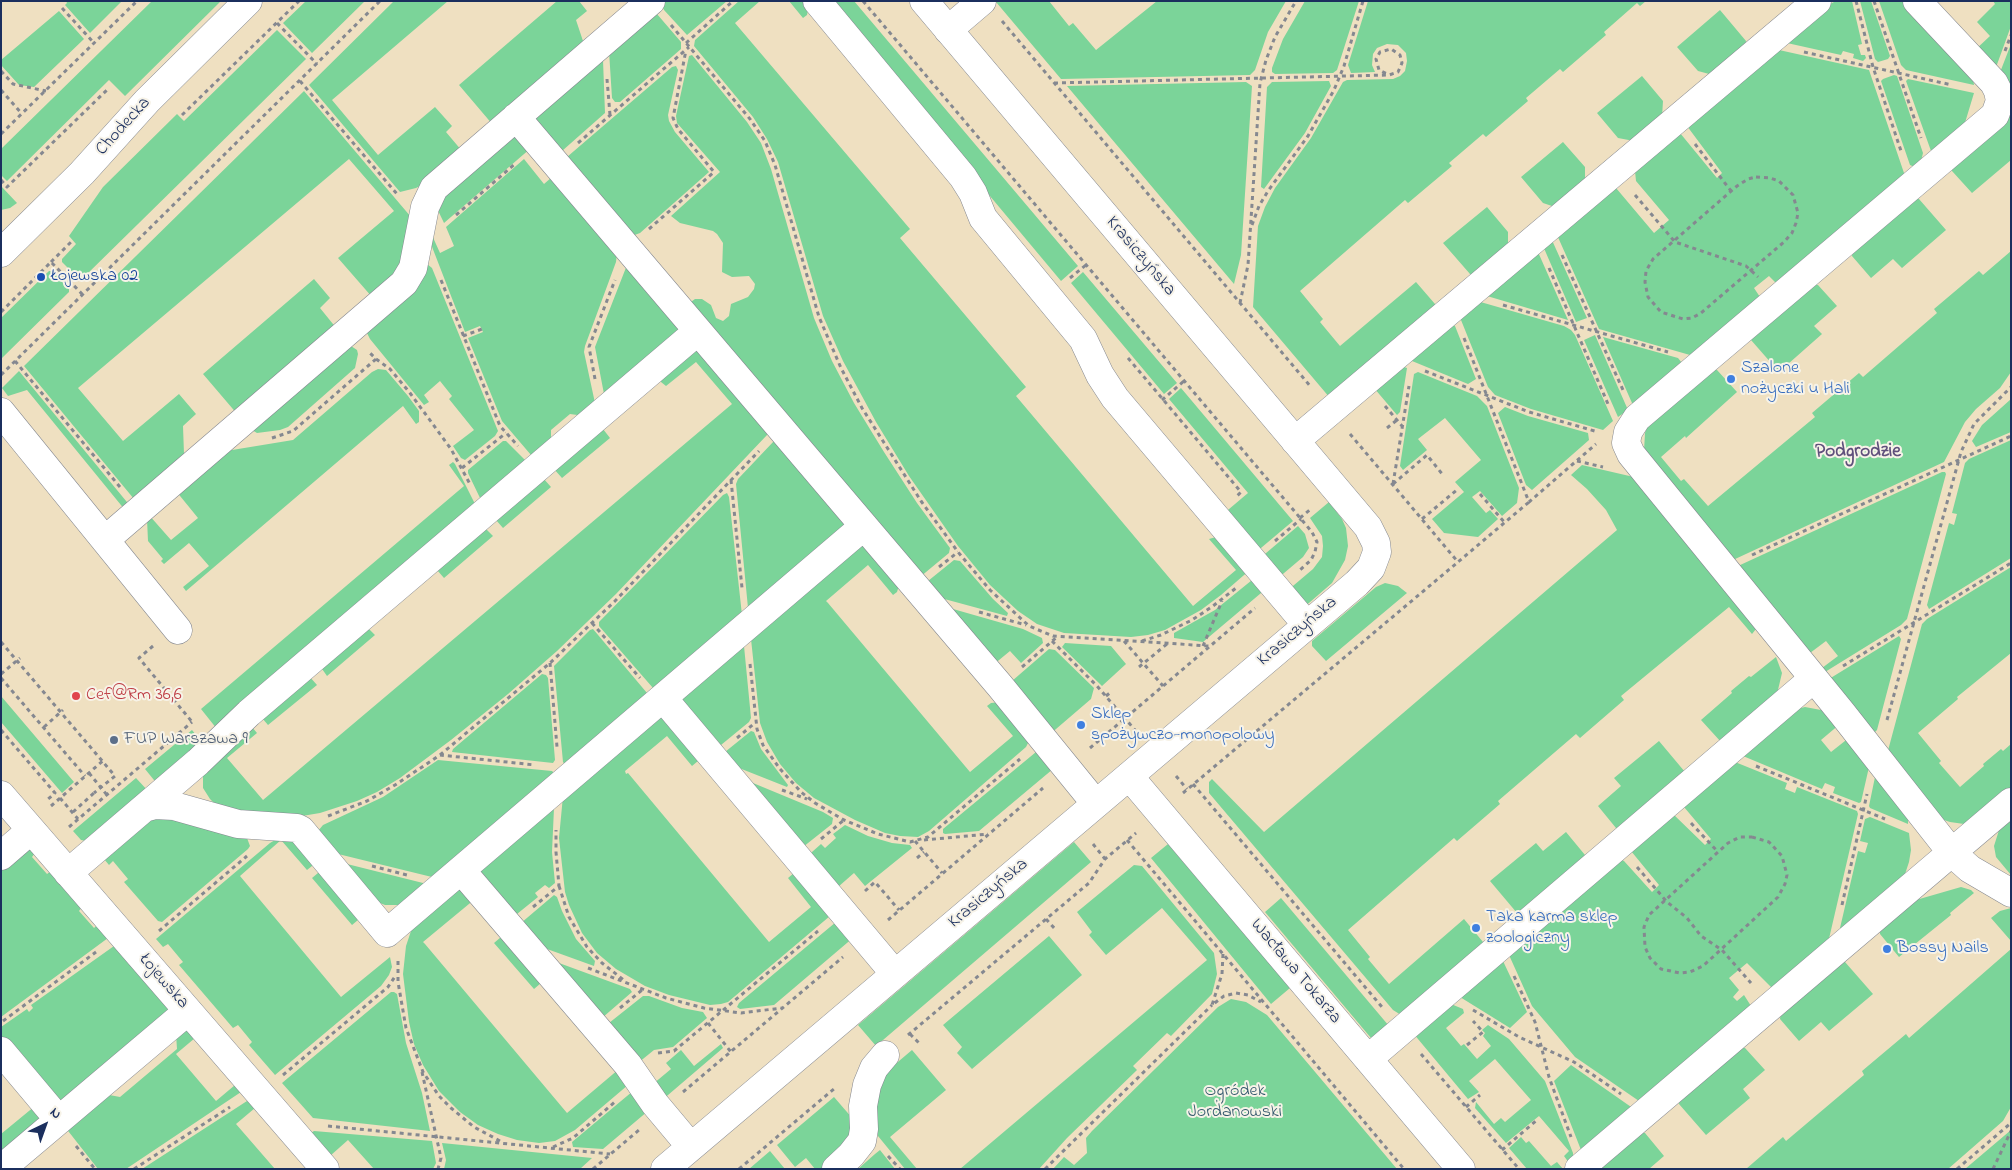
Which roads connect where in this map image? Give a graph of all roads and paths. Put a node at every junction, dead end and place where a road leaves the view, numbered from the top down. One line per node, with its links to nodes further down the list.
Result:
1 (137, 1): 21 (path)
2 (248, 1): 58 (street, Chodecka)
3 (298, 1): 19 (path)
4 (380, 1): 26 (path)
5 (651, 1): 44 (street)
6 (733, 1): 22 (path)
7 (817, 1): 102 (street)
8 (863, 1): 111 (path)
9 (924, 1): 20 (street, Krasiczyńska)
10 (1296, 1): 33 (path)
11 (1363, 1): 32 (path)
12 (1817, 1): 23 (street)
13 (1856, 1): 27 (path)
14 (1874, 1): 29 (path)
15 (1917, 1): 41 (street)
16 (62, 8): 21 (path)
17 (990, 9): 20 (street); 36 (path)
18 (669, 22): 22 (path)
19 (277, 23): 26 (path); 43 (path)
20 (948, 30): 90 (street, Krasiczyńska)
21 (94, 43): 40 (path)
22 (686, 43): 24 (path)
23 (1767, 43): 27 (path); 45 (street)
24 (689, 47): 25 (path); 118 (path)
25 (686, 50): 47 (path); 57 (path)
26 (317, 64): 35 (path)
27 (1872, 67): 29 (path); 49 (path)
28 (1, 71): 31 (path)
29 (1899, 73): 37 (path); 49 (path)
30 (1389, 75): 30 (path); 32 (path)
31 (6, 77): 34 (path); 40 (path)
32 (1339, 77): 33 (path); 52 (path)
33 (1261, 78): 36 (path); 52 (path)
34 (1, 81)
35 (300, 81): 54 (path); 62 (path)
36 (1054, 83): 64 (path)
37 (1954, 85)
38 (108, 88): 50 (path)
39 (1, 90): 42 (path)
40 (46, 91): 42 (path)
41 (2005, 101): 49 (street)
42 (22, 114): 46 (path)
43 (182, 115)
44 (516, 117): 47 (street); 54 (street)
45 (1676, 120): 48 (street); 51 (path)
46 (1, 134)
47 (542, 156): 54 (path); 57 (street)
48 (1615, 171): 53 (street); 55 (path)
49 (1922, 178): 75 (street)
50 (1, 180)
51 (1731, 191): 55 (path); 60 (path)
52 (1250, 231): 64 (path)
53 (1543, 233): 63 (street); 66 (path); 69 (path)
54 (420, 237): 70 (path); 100 (street)
55 (1674, 240): 60 (path); 60 (path)
56 (71, 242): 59 (path)
57 (627, 248): 68 (street); 81 (path)
58 (2, 252)
59 (51, 262): 62 (path); 65 (path)
60 (1752, 270): 61 (path)
61 (1762, 282)
62 (83, 295): 73 (path)
63 (1461, 302): 66 (path); 74 (street); 78 (path)
64 (1240, 304): 79 (path)
65 (1, 312)
66 (1574, 325): 69 (path); 87 (path)
67 (482, 329): 70 (path)
68 (698, 331): 81 (street); 83 (street)
69 (1597, 331): 75 (path); 87 (path)
70 (464, 336): 88 (path)
71 (1126, 356): 102 (path)
72 (376, 359): 86 (path)
73 (15, 361): 76 (path); 100 (path)
74 (1402, 362): 78 (path); 79 (street); 96 (path)
75 (1704, 362): 87 (street)
76 (1, 375)
77 (2011, 387): 91 (path)
78 (1486, 396): 87 (path); 99 (path)
79 (1331, 411): 90 (street); 96 (path)
80 (1, 412): 106 (street)
81 (603, 412): 93 (street)
82 (1397, 420): 84 (path)
83 (780, 428): 95 (path); 105 (street)
84 (1387, 428)
85 (443, 429): 86 (path)
86 (439, 432): 92 (path)
87 (1624, 432): 99 (path); 110 (street)
88 (506, 433): 92 (path); 93 (path)
89 (2011, 436): 91 (path)
90 (1295, 441): 115 (street, Krasiczyńska)
91 (1958, 460): 110 (path); 113 (path)
92 (462, 468): 101 (path)
93 (538, 468): 101 (street)
94 (1443, 475): 96 (path)
95 (731, 480): 114 (path); 116 (path)
96 (1393, 485): 103 (path)
97 (1458, 489): 103 (path)
98 (1480, 494): 104 (path)
99 (1529, 502): 104 (path)
100 (139, 511): 106 (street)
101 (484, 513): 141 (street)
102 (1214, 515): 109 (street)
103 (1422, 519): 107 (path)
104 (1505, 523): 107 (path)
105 (869, 532): 116 (street); 140 (street)
106 (105, 540): 117 (street)
107 (1458, 562): 150 (path)
108 (2011, 563): 113 (path)
109 (1259, 568): 111 (street); 112 (path)
110 (1724, 568): 130 (street)
111 (1277, 590): 115 (street); 124 (path)
112 (1224, 598): 121 (path); 123 (path)
113 (1914, 622): 130 (path); 144 (path)
114 (592, 623): 126 (path); 134 (path)
115 (1307, 625): 148 (street, Krasiczyńska)
116 (746, 627): 134 (street); 168 (path)
117 (177, 629): 137 (path)
118 (1124, 641): 121 (path); 127 (path)
119 (1, 642): 158 (path, bridge)
120 (1052, 642): 133 (path)
121 (1138, 642): 122 (path)
122 (1167, 644): 123 (path); 127 (path)
123 (1203, 646): 124 (path)
124 (1210, 646): 131 (path)
125 (20, 658): 129 (path)
126 (550, 663): 143 (path); 149 (path)
127 (1144, 664): 128 (path); 131 (path)
128 (1140, 667)
129 (1, 676): 138 (path)
130 (1814, 681): 142 (street); 144 (street)
131 (1163, 686): 136 (path)
132 (1111, 692): 133 (path)
133 (1106, 696): 136 (path)
134 (661, 700): 149 (street); 186 (street)
135 (64, 710): 138 (path)
136 (1125, 718): 146 (path)
137 (192, 722): 141 (path); 152 (path)
138 (44, 727): 147 (path)
139 (1, 730): 163 (path)
140 (1042, 739): 146 (street); 168 (path)
141 (213, 747): 159 (street)
142 (1726, 754): 157 (path); 196 (street)
143 (440, 755): 149 (path); 164 (path)
144 (1877, 758): 157 (path); 172 (street)
145 (105, 759): 147 (path)
146 (1066, 768): 156 (street); 166 (path)
147 (87, 775): 152 (path); 153 (path)
148 (1129, 776): 156 (street, Krasiczyńska); 220 (street, Wacława Tokarza)
149 (559, 777): 178 (street); 180 (path)
150 (1193, 784): 154 (path); 213 (path)
151 (1, 795): 163 (street, Łojewska)
152 (107, 795): 160 (path)
153 (60, 798): 158 (path); 163 (path)
154 (1177, 798)
155 (2011, 802): 172 (street)
156 (1096, 804): 202 (street, Krasiczyńska)
157 (1864, 810): 161 (path); 185 (path)
158 (74, 811): 160 (path)
159 (138, 814): 164 (street); 176 (street)
160 (78, 819): 162 (path)
161 (1890, 821)
162 (73, 824)
163 (27, 826): 173 (street); 176 (street, Łojewska)
164 (291, 828): 191 (path); 192 (street)
165 (1141, 828): 167 (path)
166 (988, 834): 168 (path); 177 (path)
167 (1128, 840): 187 (path); 198 (path)
168 (917, 841): 170 (path)
169 (1708, 842): 171 (path)
170 (924, 852): 174 (path); 177 (path)
171 (1718, 852): 184 (path); 197 (path)
172 (1952, 853): 183 (street); 229 (street)
173 (1, 856)
174 (918, 858)
175 (368, 865): 178 (path)
176 (68, 873): 193 (street, Łojewska)
177 (942, 873): 195 (path)
178 (453, 877): 189 (street); 192 (street)
179 (886, 885): 182 (path)
180 (559, 886): 189 (path); 203 (path)
181 (1655, 888): 184 (path)
182 (881, 889)
183 (2011, 893)
184 (1665, 899): 197 (path); 197 (path)
185 (1840, 910)
186 (842, 911): 195 (street); 209 (path)
187 (1046, 919): 190 (path); 214 (path)
188 (153, 924): 191 (path)
189 (509, 926): 224 (street)
190 (1056, 930)
191 (159, 931): 194 (path)
192 (387, 933): 201 (path)
193 (121, 934): 208 (street, Łojewska); 211 (path)
194 (154, 935)
195 (866, 938): 202 (street); 207 (path)
196 (1500, 946): 204 (street); 217 (path)
197 (1722, 950): 200 (path)
198 (1222, 953): 205 (path); 206 (path)
199 (579, 965): 203 (path)
200 (1739, 970)
201 (397, 973): 221 (path); 223 (path)
202 (895, 974): 237 (street, Krasiczyńska)
203 (631, 985): 209 (path)
204 (1444, 993): 210 (path); 213 (street)
205 (1212, 1004): 206 (path); 250 (path)
206 (1267, 1007): 251 (path)
207 (783, 1008): 209 (path); 219 (path)
208 (188, 1011): 225 (street, Łojewska); 230 (street)
209 (722, 1011): 212 (path)
210 (1480, 1014): 216 (path); 217 (path)
211 (1, 1022)
212 (708, 1023): 219 (path); 224 (path)
213 (1401, 1030): 220 (street); 227 (path)
214 (910, 1034): 215 (path); 222 (path)
215 (920, 1044)
216 (1467, 1045)
217 (1541, 1046): 229 (path); 242 (path)
218 (1, 1051): 230 (street)
219 (731, 1052): 228 (path)
220 (1368, 1058): 252 (street, Wacława Tokarza)
221 (419, 1065): 235 (path); 236 (path)
222 (878, 1065): 248 (path); 249 (street)
223 (281, 1077)
224 (637, 1077): 228 (street); 238 (path)
225 (256, 1090): 243 (path); 244 (street, Łojewska)
226 (1480, 1095): 227 (path)
227 (1466, 1107): 239 (path)
228 (661, 1112): 237 (street); 240 (path)
229 (1647, 1112): 242 (street)
230 (59, 1120): 241 (street)
231 (1537, 1120): 239 (path)
232 (2011, 1123): 254 (path)
233 (318, 1125): 235 (path)
234 (2011, 1131): 255 (path)
235 (436, 1137): 236 (path); 245 (path)
236 (509, 1144): 238 (path)
237 (691, 1147): 247 (street, Krasiczyńska)
238 (551, 1148): 240 (path)
239 (1502, 1150): 253 (path)
240 (610, 1154): 246 (path)
241 (9, 1162)
242 (1581, 1167)
243 (134, 1169)
244 (325, 1169)
245 (438, 1169)
246 (593, 1169)
247 (665, 1169)
248 (739, 1169)
249 (836, 1169)
250 (1045, 1169)
251 (1404, 1169)
252 (1461, 1169)
253 (1518, 1169)
254 (1957, 1169)
255 (1993, 1169)

